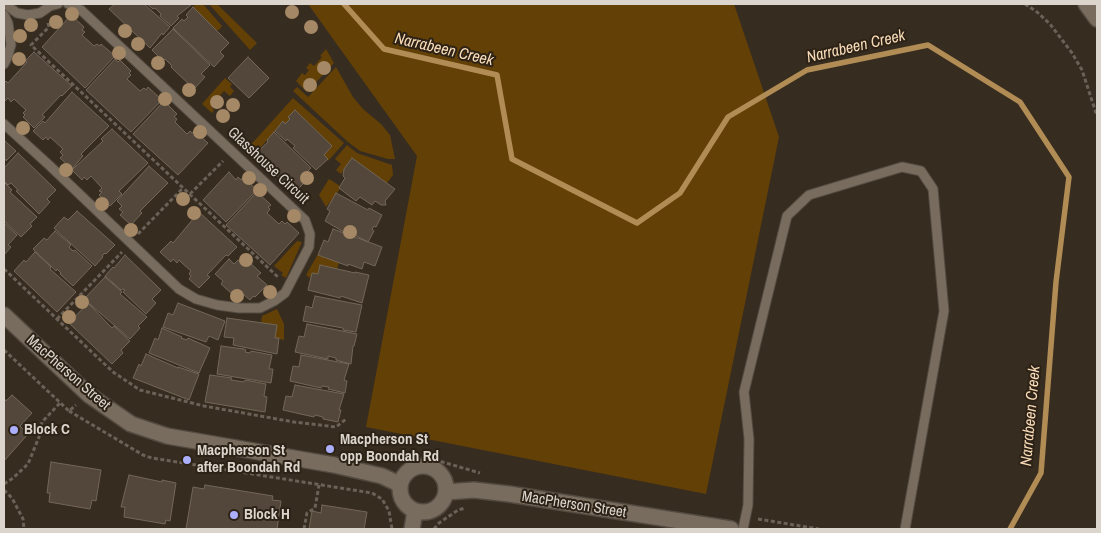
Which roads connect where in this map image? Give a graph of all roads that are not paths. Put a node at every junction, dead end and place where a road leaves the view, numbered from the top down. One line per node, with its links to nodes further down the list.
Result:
1 (5, 4): 2 (lane)
2 (58, 4)
3 (68, 4): 8 (lane, Glasshouse Circuit)
4 (1086, 4): 6 (street)
5 (4, 15): 7 (lane)
6 (1097, 19)
7 (4, 64)
8 (4, 124)
9 (4, 315): 10 (street, MacPherson Street)
10 (399, 484): 11 (street); 12 (street)
11 (446, 492): 12 (street); 14 (street, MacPherson Street)
12 (415, 512): 13 (street)
13 (412, 529)
14 (731, 529)
15 (743, 529): 16 (lane)
16 (905, 529)

